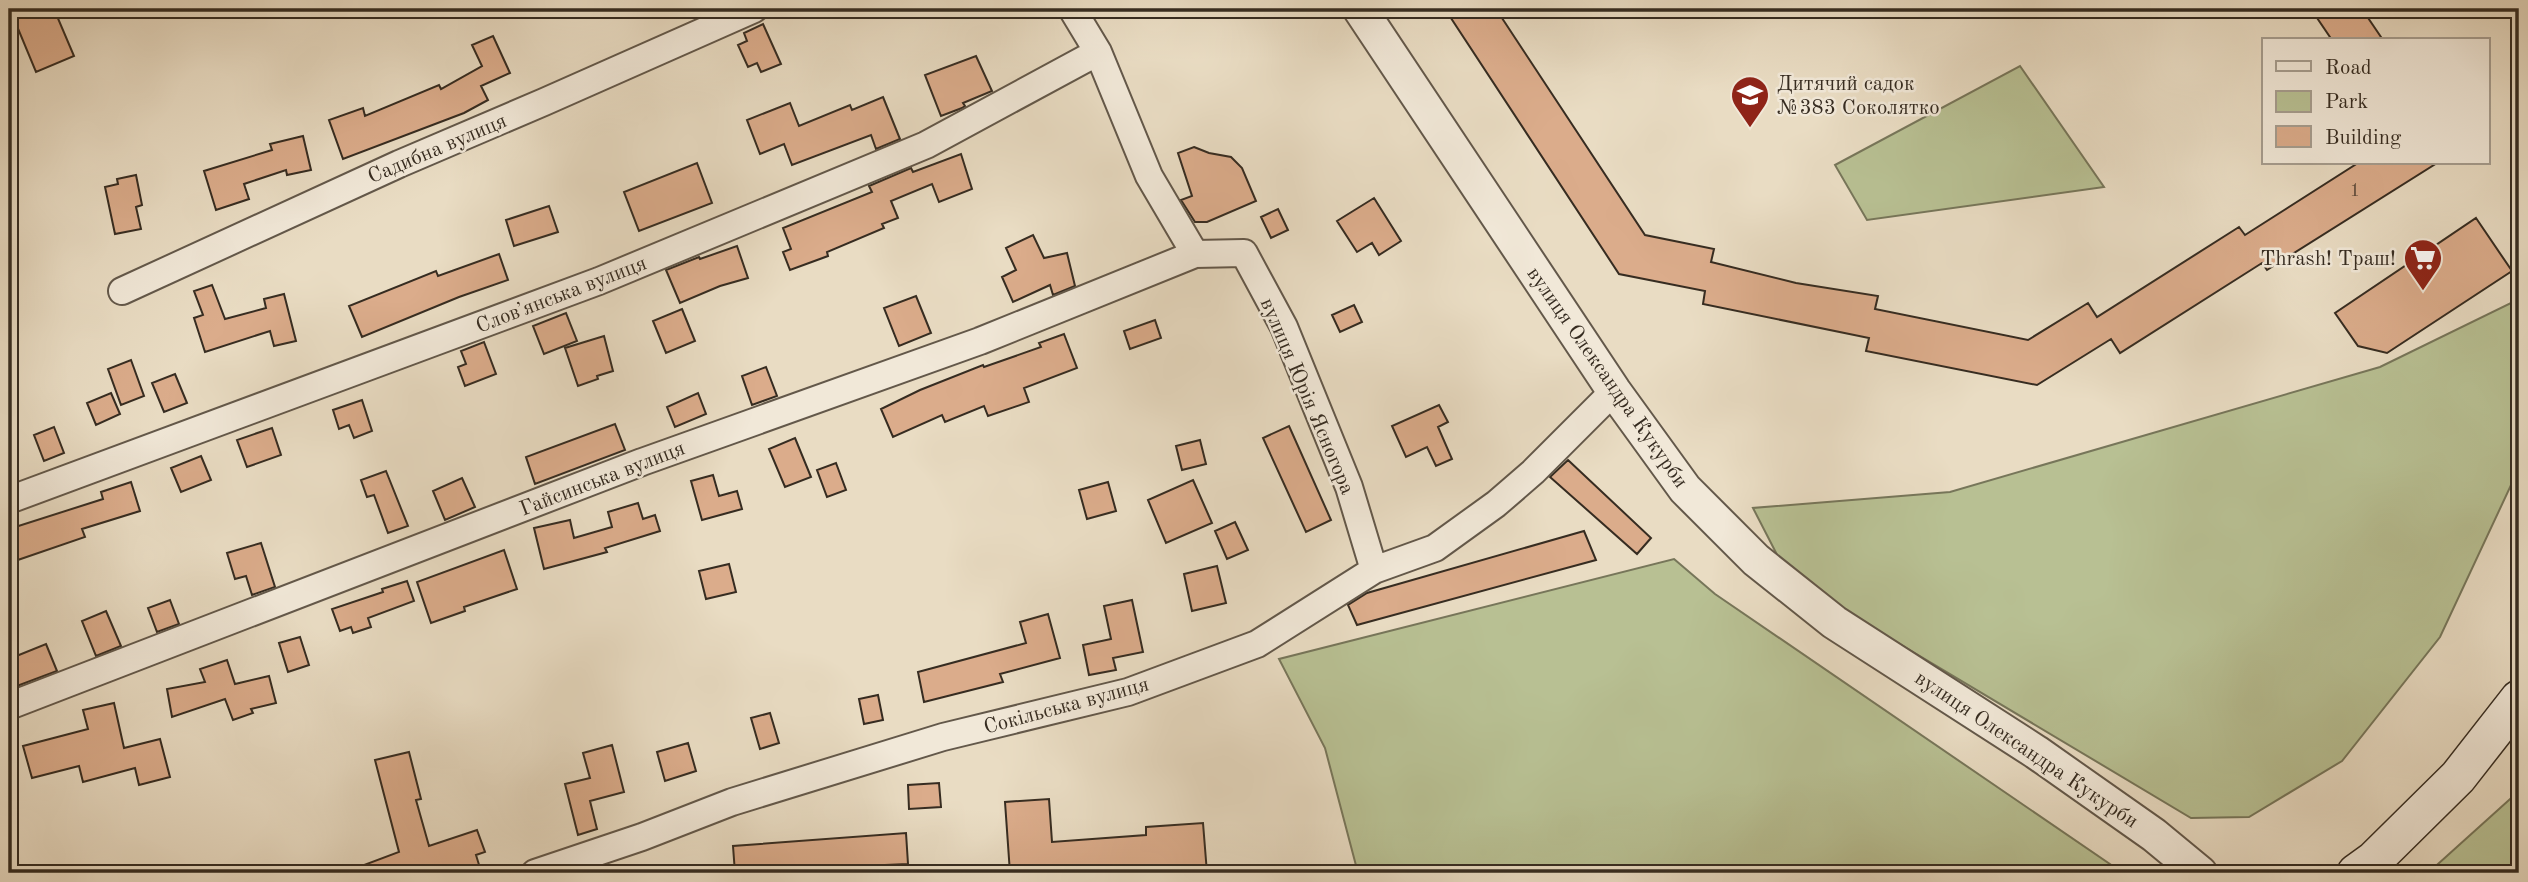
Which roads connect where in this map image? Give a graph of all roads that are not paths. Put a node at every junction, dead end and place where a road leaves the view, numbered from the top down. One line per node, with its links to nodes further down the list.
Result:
1 (754, 9): 6 (street, Садибна вулиця)
2 (1072, 9): 4 (street)
3 (1360, 9): 7 (street, вулиця Олександра Кукурби)
4 (1098, 52): 5 (street); 8 (street, Словʼянська вулиця)
5 (1195, 254): 9 (street, вулиця Юрія Ясногора); 11 (street, Гайсинська вулиця)
6 (122, 291)
7 (1614, 391): 9 (street, Сокільська вулиця); 13 (street, вулиця Олександра Кукурби)
8 (9, 500)
9 (1374, 570): 12 (street, Сокільська вулиця)
10 (2519, 699): 14 (main road)
11 (9, 706)
12 (535, 873)
13 (2200, 873)
14 (2356, 873)

